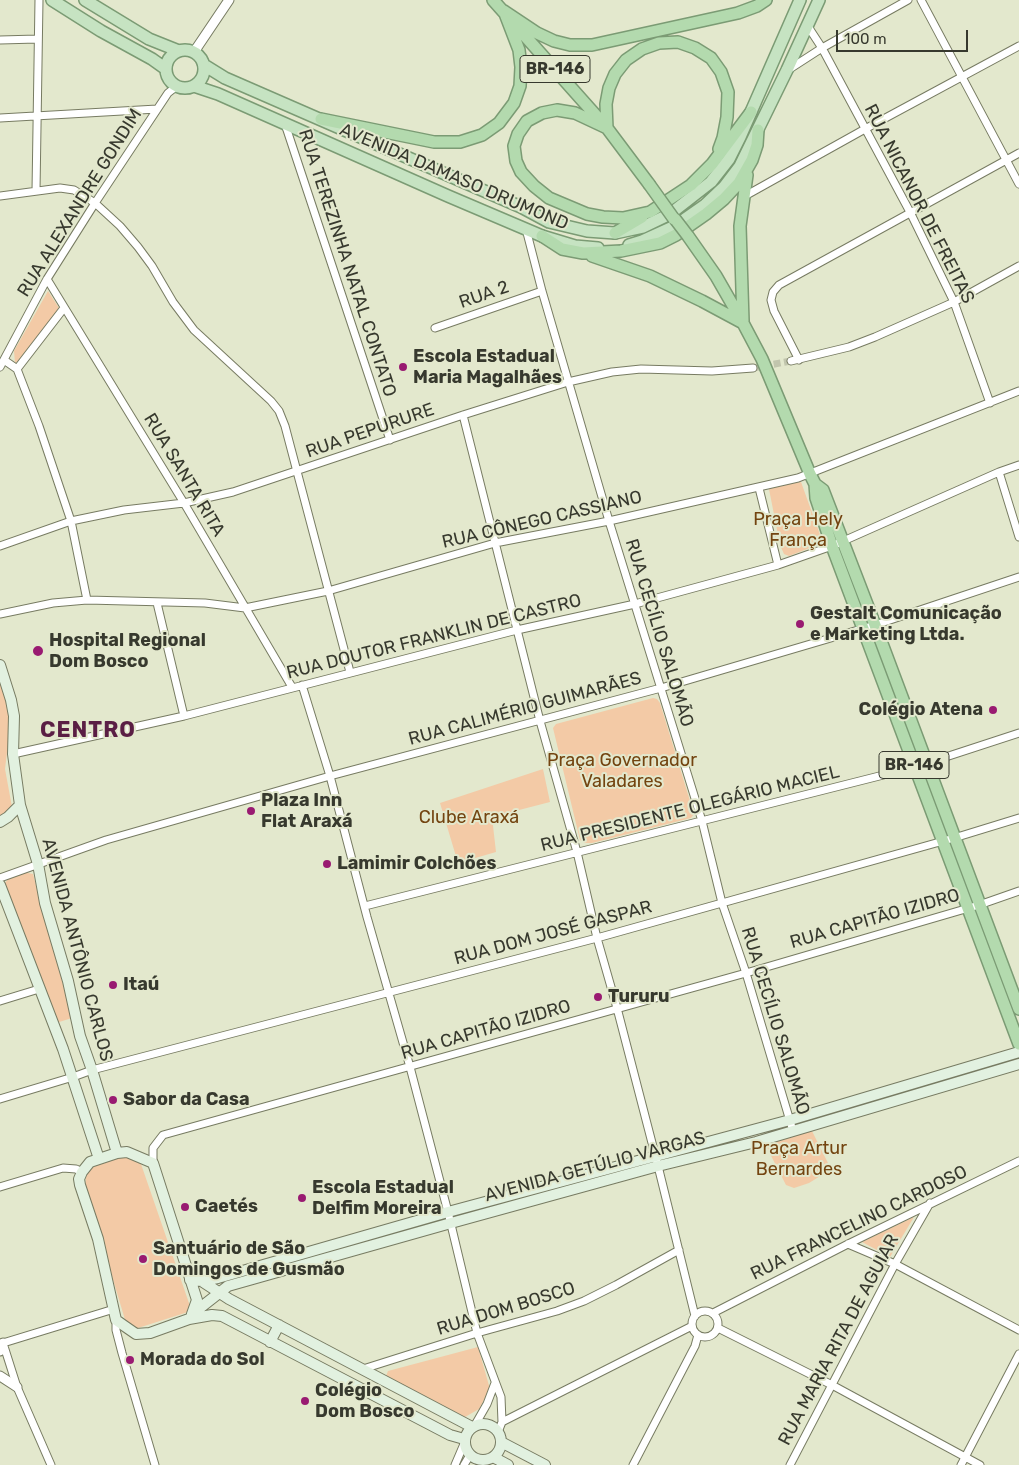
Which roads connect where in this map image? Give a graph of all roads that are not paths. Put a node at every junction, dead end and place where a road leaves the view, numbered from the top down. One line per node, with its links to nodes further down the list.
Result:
1 (39, 0): 13 (street)
2 (52, 0): 20 (main road)
3 (85, 0): 17 (main road)
4 (229, 0): 18 (street)
5 (493, 0): 11 (highway, BR-146)
6 (766, 0): 11 (highway)
7 (800, 0): 26 (main road, AVENIDA DAMASO DRUMOND)
8 (819, 0): 12 (main road, AVENIDA DAMASO DRUMOND)
9 (908, 0): 16 (street)
10 (921, 0): 22 (street)
11 (504, 12): 29 (highway); 31 (highway, BR-146)
12 (807, 25): 16 (street, RUA NICANOR DE FREITAS); 21 (main road, AVENIDA DAMASO DRUMOND)
13 (37, 39): 14 (street); 27 (street)
14 (0, 40)
15 (1019, 46): 22 (street)
16 (822, 48): 21 (street); 32 (street, RUA NICANOR DE FREITAS)
17 (179, 51): 18 (main road); 20 (main road)
18 (194, 52): 19 (main road)
19 (204, 65): 24 (main road); 29 (main road, AVENIDA DAMASO DRUMOND)
20 (166, 69): 23 (main road)
21 (787, 70): 33 (main road, AVENIDA DAMASO DRUMOND)
22 (962, 78): 32 (street); 35 (street)
23 (177, 86): 24 (main road); 25 (street, RUA ALEXANDRE GONDIM)
24 (194, 86): 30 (main road, AVENIDA DAMASO DRUMOND)
25 (157, 109): 27 (street); 42 (street, RUA ALEXANDRE GONDIM)
26 (751, 112): 36 (highway); 46 (main road, AVENIDA DAMASO DRUMOND)
27 (36, 116): 28 (street); 39 (street)
28 (0, 118)
29 (321, 119): 46 (main road, AVENIDA DAMASO DRUMOND)
30 (285, 124): 45 (main road, AVENIDA DAMASO DRUMOND); 63 (street, RUA TEREZINHA NATAL CONTATO)
31 (607, 128): 36 (highway); 43 (highway); 54 (highway, BR-146, bridge)
32 (865, 129): 41 (street); 44 (street, RUA NICANOR DE FREITAS)
33 (758, 130): 37 (highway); 47 (main road, AVENIDA DAMASO DRUMOND)
34 (1019, 153): 35 (street)
35 (1006, 160): 38 (street); 44 (street)
36 (712, 164): 43 (highway)
37 (747, 172): 41 (highway); 48 (highway)
38 (1019, 184)
39 (36, 191): 40 (street); 42 (street)
40 (0, 196)
41 (743, 197): 54 (highway)
42 (95, 203): 50 (street, RUA ALEXANDRE GONDIM); 65 (street)
43 (650, 212): 46 (highway)
44 (910, 212): 52 (street, RUA NICANOR DE FREITAS); 52 (street)
45 (526, 228): 47 (main road, AVENIDA DAMASO DRUMOND); 51 (street, RUA CECÍLIO SALOMÃO)
46 (615, 233)
47 (542, 236): 48 (highway)
48 (583, 253): 54 (highway)
49 (1019, 266): 52 (street)
50 (48, 279): 53 (street, RUA SANTA RITA); 56 (street, RUA ALEXANDRE GONDIM)
51 (542, 291): 55 (street, RUA 2); 59 (street, RUA CECÍLIO SALOMÃO)
52 (954, 302): 61 (street, RUA NICANOR DE FREITAS)
53 (64, 308): 58 (street); 69 (street, RUA SANTA RITA)
54 (743, 323): 67 (highway, BR-146)
55 (435, 328)
56 (2, 363): 58 (street)
57 (753, 368): 59 (street, RUA PEPURURE)
58 (17, 369): 70 (street)
59 (568, 382): 62 (street, RUA PEPURURE); 71 (street, RUA CECÍLIO SALOMÃO)
60 (1019, 392): 61 (street, RUA CÔNEGO CASSIANO)
61 (990, 403): 67 (street, RUA CÔNEGO CASSIANO)
62 (463, 415): 63 (street, RUA PEPURURE); 73 (street)
63 (390, 440): 65 (street, RUA PEPURURE)
64 (1019, 465): 66 (street, RUA DOUTOR FRANKLIN DE CASTRO)
65 (298, 471): 69 (street, RUA PEPURURE); 78 (street)
66 (999, 472): 72 (street); 74 (street, RUA DOUTOR FRANKLIN DE CASTRO)
67 (815, 477): 68 (street, RUA CÔNEGO CASSIANO); 74 (highway, BR-146)
68 (759, 488): 71 (street, RUA CÔNEGO CASSIANO); 76 (street)
69 (184, 502): 70 (street, RUA PEPURURE); 82 (street, RUA SANTA RITA)
70 (71, 521): 75 (street, RUA PEPURURE); 79 (street)
71 (609, 521): 73 (street, RUA CÔNEGO CASSIANO); 81 (street, RUA CECÍLIO SALOMÃO)
72 (1019, 537)
73 (495, 543): 78 (street, RUA CÔNEGO CASSIANO); 86 (street)
74 (837, 544): 76 (street, RUA DOUTOR FRANKLIN DE CASTRO); 84 (highway, BR-146); 85 (highway, BR-146)
75 (0, 546)
76 (778, 566): 81 (street, RUA DOUTOR FRANKLIN DE CASTRO)
77 (1019, 577): 84 (street, RUA CALIMÉRIO GUIMARÃES)
78 (328, 591): 82 (street, RUA CÔNEGO CASSIANO); 88 (street)
79 (87, 600): 80 (street, RUA CÔNEGO CASSIANO); 83 (street, RUA CÔNEGO CASSIANO)
80 (156, 602): 82 (street, RUA CÔNEGO CASSIANO); 92 (street)
81 (635, 604): 86 (street, RUA DOUTOR FRANKLIN DE CASTRO); 91 (street, RUA CECÍLIO SALOMÃO)
82 (245, 608): 90 (street, RUA SANTA RITA)
83 (0, 614)
84 (875, 625): 85 (street, RUA CALIMÉRIO GUIMARÃES); 96 (highway, BR-146)
85 (863, 628): 91 (street, RUA CALIMÉRIO GUIMARÃES); 96 (highway, BR-146)
86 (517, 630): 88 (street, RUA DOUTOR FRANKLIN DE CASTRO); 93 (street)
87 (0, 664): 95 (main road, AVENIDA ANTÔNIO CARLOS)
88 (350, 672): 89 (street, RUA DOUTOR FRANKLIN DE CASTRO)
89 (302, 685): 90 (street, RUA DOUTOR FRANKLIN DE CASTRO); 97 (street)
90 (292, 687): 92 (street, RUA DOUTOR FRANKLIN DE CASTRO)
91 (661, 688): 93 (street, RUA CALIMÉRIO GUIMARÃES); 100 (street, RUA CECÍLIO SALOMÃO)
92 (184, 716): 95 (street, RUA DOUTOR FRANKLIN DE CASTRO)
93 (540, 721): 97 (street, RUA CALIMÉRIO GUIMARÃES); 103 (street)
94 (1019, 733): 96 (street, RUA PRESIDENTE OLEGÁRIO MACIEL)
95 (13, 754): 98 (main road, AVENIDA ANTÔNIO CARLOS)
96 (921, 766): 100 (street, RUA PRESIDENTE OLEGÁRIO MACIEL); 102 (highway, BR-146)
97 (330, 776): 104 (street, RUA CALIMÉRIO GUIMARÃES); 109 (street)
98 (20, 805): 101 (main road); 104 (main road, AVENIDA ANTÔNIO CARLOS)
99 (1019, 818): 102 (street, RUA DOM JOSÉ GASPAR)
100 (702, 821): 103 (street, RUA PRESIDENTE OLEGÁRIO MACIEL); 108 (street, RUA CECÍLIO SALOMÃO)
101 (0, 822)
102 (949, 839): 108 (street, RUA DOM JOSÉ GASPAR); 110 (highway, BR-146)
103 (577, 852): 109 (street, RUA PRESIDENTE OLEGÁRIO MACIEL); 111 (street)
104 (38, 864): 105 (street, RUA CALIMÉRIO GUIMARÃES); 122 (main road, AVENIDA ANTÔNIO CARLOS)
105 (0, 878)
106 (0, 885): 113 (main road)
107 (1019, 891): 110 (street, RUA CAPITÃO IZIDRO)
108 (722, 903): 111 (street, RUA DOM JOSÉ GASPAR); 112 (street, RUA CECÍLIO SALOMÃO)
109 (365, 906): 114 (street)
110 (974, 906): 112 (street, RUA CAPITÃO IZIDRO); 117 (highway, BR-146); 118 (highway, BR-146)
111 (597, 938): 114 (street, RUA DOM JOSÉ GASPAR); 116 (street)
112 (746, 973): 116 (street, RUA CAPITÃO IZIDRO); 125 (street, RUA CECÍLIO SALOMÃO)
113 (39, 989): 115 (street); 123 (main road)
114 (387, 992): 121 (street); 122 (street, RUA DOM JOSÉ GASPAR)
115 (0, 1001)
116 (617, 1008): 121 (street, RUA CAPITÃO IZIDRO); 128 (street)
117 (1019, 1009)
118 (1019, 1044)
119 (1019, 1052): 125 (main road, AVENIDA GETÚLIO VARGAS)
120 (1019, 1064): 125 (main road, AVENIDA GETÚLIO VARGAS)
121 (410, 1067): 130 (street, RUA CAPITÃO IZIDRO); 134 (street)
122 (92, 1070): 123 (street, RUA DOM JOSÉ GASPAR); 126 (main road, AVENIDA ANTÔNIO CARLOS)
123 (72, 1077): 124 (street, RUA DOM JOSÉ GASPAR); 127 (main road)
124 (0, 1099)
125 (792, 1125): 128 (main road, AVENIDA GETÚLIO VARGAS)
126 (116, 1153): 127 (main road); 130 (main road)
127 (99, 1159): 131 (main road)
128 (657, 1161): 134 (main road, AVENIDA GETÚLIO VARGAS); 136 (street)
129 (1019, 1161): 133 (street, RUA FRANCELINO CARDOSO)
130 (153, 1163): 137 (main road)
131 (82, 1172): 132 (street); 142 (main road)
132 (0, 1187)
133 (930, 1203): 135 (street, RUA FRANCELINO CARDOSO); 138 (street, RUA MARIA RITA DE AGUIAR)
134 (450, 1218): 140 (main road, AVENIDA GETÚLIO VARGAS); 141 (main road, AVENIDA GETÚLIO VARGAS); 151 (street)
135 (848, 1244): 138 (street); 143 (street, RUA FRANCELINO CARDOSO)
136 (679, 1250): 144 (street); 151 (street, RUA DOM BOSCO)
137 (185, 1261): 139 (main road); 140 (main road)
138 (895, 1264): 150 (street); 159 (street, RUA MARIA RITA DE AGUIAR)
139 (190, 1280): 140 (main road, AVENIDA GETÚLIO VARGAS); 145 (main road)
140 (202, 1281): 141 (main road)
141 (218, 1293): 145 (main road, AVENIDA GETÚLIO VARGAS); 147 (main road)
142 (114, 1309): 146 (main road); 154 (street)
143 (713, 1313): 144 (street); 149 (street)
144 (695, 1316): 148 (street)
145 (189, 1319): 146 (main road); 153 (main road)
146 (116, 1320): 168 (street)
147 (279, 1325): 153 (main road); 156 (main road)
148 (692, 1326): 152 (street); 161 (street)
149 (718, 1328): 152 (street); 159 (street)
150 (1019, 1330)
151 (477, 1333): 156 (street, RUA DOM BOSCO); 158 (street)
152 (698, 1334): 173 (street)
153 (270, 1342): 164 (main road)
154 (1, 1346): 160 (street)
155 (1019, 1354): 165 (street)
156 (363, 1369): 162 (main road)
157 (0, 1376): 160 (street)
158 (495, 1383): 161 (street); 162 (street)
159 (832, 1385): 165 (street); 174 (street, RUA MARIA RITA DE AGUIAR)
160 (17, 1387): 167 (street)
161 (502, 1422): 163 (street)
162 (473, 1426): 163 (main road); 164 (main road)
163 (500, 1437): 166 (main road); 172 (main road)
164 (464, 1442): 166 (main road); 169 (street)
165 (965, 1458): 175 (street); 176 (street)
166 (480, 1460): 170 (street); 171 (main road)
167 (50, 1465)
168 (156, 1465)
169 (455, 1465)
170 (464, 1465)
171 (508, 1465)
172 (545, 1465)
173 (633, 1465)
174 (790, 1465)
175 (961, 1465)
176 (980, 1465)

